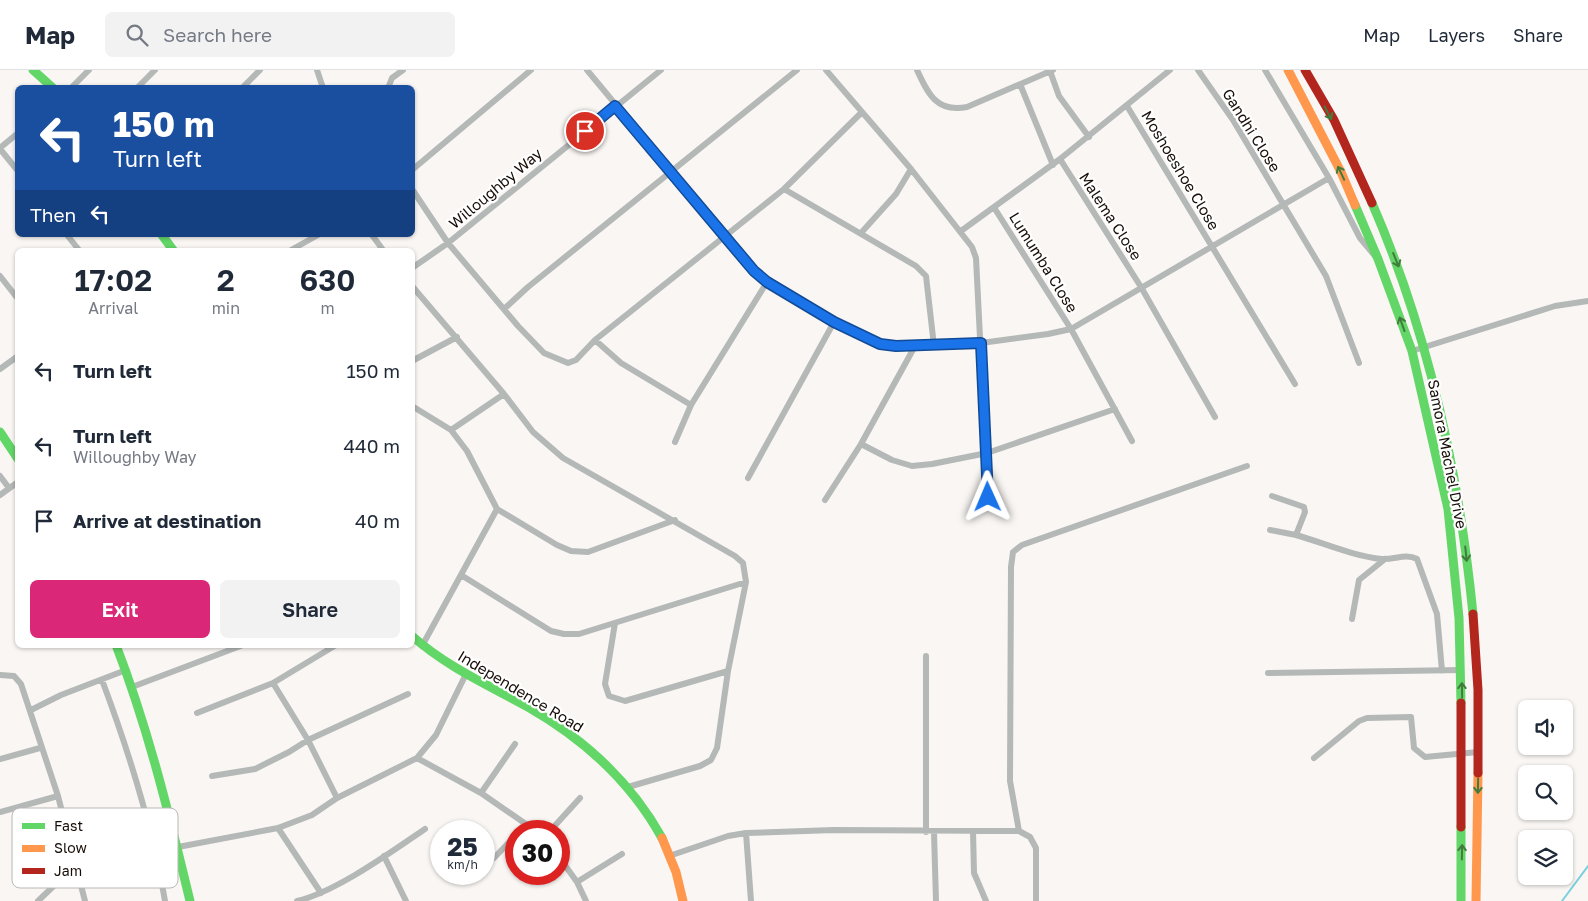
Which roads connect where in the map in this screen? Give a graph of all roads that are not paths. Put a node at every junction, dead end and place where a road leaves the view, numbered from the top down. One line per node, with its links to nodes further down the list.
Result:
1 (33, 70): 20 (main road)
2 (89, 70): 21 (street)
3 (154, 70): 22 (street)
4 (260, 70): 23 (street)
5 (317, 70): 24 (street)
6 (403, 70): 25 (street)
7 (531, 70): 35 (street)
8 (587, 70): 26 (street)
9 (660, 70): 26 (street, Willoughby Way)
10 (797, 70): 37 (street)
11 (826, 70): 28 (street)
12 (917, 70): 19 (street)
13 (1170, 70): 27 (street)
14 (1198, 70): 41 (street, Gandhi Close)
15 (1265, 70): 38 (street)
16 (1288, 70): 56 (main road, Samora Machel Drive, one-way to 16)
17 (1305, 70): 72 (main road, Samora Machel Drive, one-way to 72)
18 (1051, 71): 19 (street); 30 (street)
19 (1020, 84): 33 (street)
20 (50, 85)
21 (74, 85)
22 (140, 85)
23 (245, 85)
24 (322, 85)
25 (389, 85)
26 (615, 106): 37 (street); 50 (street, Willoughby Way)
27 (1127, 106): 30 (street); 51 (street, Moshoeshoe Close)
28 (862, 113): 36 (street); 39 (street)
29 (15, 136): 31 (street)
30 (1089, 136): 32 (street)
31 (0, 148): 34 (street)
32 (1060, 159): 33 (street); 60 (street, Malema Close)
33 (1053, 165): 42 (street)
34 (15, 167)
35 (415, 167)
36 (911, 169): 43 (street); 44 (street)
37 (670, 171): 45 (street); 64 (street)
38 (1329, 178): 41 (street); 56 (street)
39 (784, 189): 44 (street); 45 (street)
40 (415, 194): 50 (street)
41 (1284, 204): 51 (street); 76 (street, Gandhi Close)
42 (995, 209): 43 (street); 66 (street, Lumumba Close)
43 (961, 232): 69 (street)
44 (861, 233): 71 (street)
45 (724, 236): 59 (street); 68 (street)
46 (69, 237): 52 (street)
47 (163, 237): 53 (main road)
48 (314, 237): 54 (street)
49 (374, 237): 55 (street)
50 (448, 243): 57 (street, Willoughby Way); 64 (street)
51 (1213, 246): 60 (street); 78 (street, Moshoeshoe Close)
52 (77, 248)
53 (172, 248)
54 (295, 248)
55 (382, 248)
56 (1378, 259): 73 (main road, Samora Machel Drive, one-way to 56)
57 (415, 266)
58 (0, 276): 62 (street)
59 (767, 282): 65 (street); 80 (street)
60 (1141, 287): 66 (street); 83 (street, Malema Close)
61 (415, 289): 67 (street)
62 (15, 295)
63 (1588, 300): 72 (street)
64 (504, 309): 68 (street)
65 (834, 322): 70 (street); 93 (street)
66 (1071, 329): 69 (street); 82 (street, Lumumba Close)
67 (457, 336): 75 (street); 79 (street)
68 (595, 340): 80 (street)
69 (981, 343): 71 (street); 89 (street)
70 (915, 346): 71 (street); 88 (street)
71 (934, 346)
72 (1425, 347): 73 (street); 132 (main road, Samora Machel Drive, one-way to 132)
73 (1412, 351): 116 (main road, Samora Machel Drive)
74 (15, 358): 77 (street)
75 (415, 359)
76 (1359, 363)
77 (0, 369)
78 (1295, 384)
79 (504, 394): 84 (street); 101 (street)
80 (691, 405): 87 (street)
81 (415, 408): 84 (street)
82 (1115, 409): 86 (street, Lumumba Close); 89 (street)
83 (1215, 418)
84 (451, 430): 100 (street)
85 (0, 432): 90 (main road)
86 (1132, 441)
87 (675, 442)
88 (860, 444): 89 (street); 99 (street)
89 (987, 453): 98 (street)
90 (15, 454)
91 (1246, 466): 151 (street)
92 (0, 476): 95 (street)
93 (748, 478)
94 (15, 484): 95 (street)
95 (9, 488): 96 (street)
96 (0, 495)
97 (1272, 496): 103 (street)
98 (988, 497)
99 (825, 500)
100 (497, 509): 101 (street); 105 (street)
101 (675, 520): 106 (street)
102 (1270, 530): 103 (street)
103 (1296, 535): 104 (street)
104 (1385, 559): 107 (street); 118 (street)
105 (461, 576): 108 (street); 110 (street)
106 (746, 582): 108 (street); 117 (street)
107 (1352, 620)
108 (615, 622): 117 (street)
109 (415, 639): 110 (main road, Independence Road)
110 (422, 646): 120 (main road, Independence Road)
111 (117, 648): 115 (main road)
112 (235, 648): 124 (street)
113 (331, 648): 123 (street)
114 (926, 656): 152 (street)
115 (126, 670): 122 (street); 124 (main road)
116 (1461, 670): 118 (street); 131 (main road, Samora Machel Drive, one-way to 116)
117 (728, 671): 137 (street)
118 (1442, 671): 119 (street)
119 (1268, 673)
120 (466, 674): 133 (street); 137 (main road, Independence Road)
121 (0, 676): 126 (street)
122 (102, 680): 126 (street); 144 (street)
123 (273, 683): 127 (street); 128 (street)
124 (132, 687): 145 (main road)
125 (408, 694): 128 (street)
126 (31, 710): 130 (street)
127 (197, 713)
128 (308, 740): 136 (street); 140 (street)
129 (515, 744): 138 (street)
130 (40, 748): 135 (street); 139 (street)
131 (1463, 752): 132 (street); 134 (street); 181 (main road, Samora Machel Drive, one-way to 131)
132 (1478, 752): 182 (main road, Samora Machel Drive, one-way to 182)
133 (417, 758): 138 (street); 140 (street)
134 (1314, 758)
135 (0, 759)
136 (212, 776)
137 (628, 787): 158 (main road, Independence Road)
138 (481, 793): 146 (street)
139 (58, 796): 142 (street); 143 (street)
140 (337, 798): 148 (street)
141 (580, 798): 147 (street)
142 (14, 808)
143 (61, 808)
144 (144, 808)
145 (167, 808)
146 (522, 820)
147 (560, 820)
148 (278, 828): 156 (street); 167 (street)
149 (425, 829): 159 (street)
150 (973, 831): 151 (street); 153 (street); 179 (street)
151 (1019, 831): 180 (street)
152 (926, 832): 153 (street); 154 (street)
153 (934, 832): 178 (street)
154 (746, 833): 158 (street); 177 (street)
155 (505, 846): 160 (street)
156 (178, 847): 162 (main road)
157 (622, 854): 163 (street)
158 (672, 855): 176 (main road, Independence Road)
159 (384, 856): 167 (street); 174 (street)
160 (495, 857)
161 (570, 872): 163 (street)
162 (185, 881): 171 (main road); 172 (main road)
163 (577, 882): 175 (street)
164 (52, 888): 168 (street)
165 (83, 888): 169 (street)
166 (163, 888): 170 (street)
167 (321, 893): 173 (street)
168 (38, 901)
169 (86, 901)
170 (165, 901)
171 (185, 901)
172 (190, 901)
173 (297, 901)
174 (406, 901)
175 (586, 901)
176 (684, 901)
177 (751, 901)
178 (936, 901)
179 (986, 901)
180 (1036, 901)
181 (1461, 901)
182 (1476, 901)

